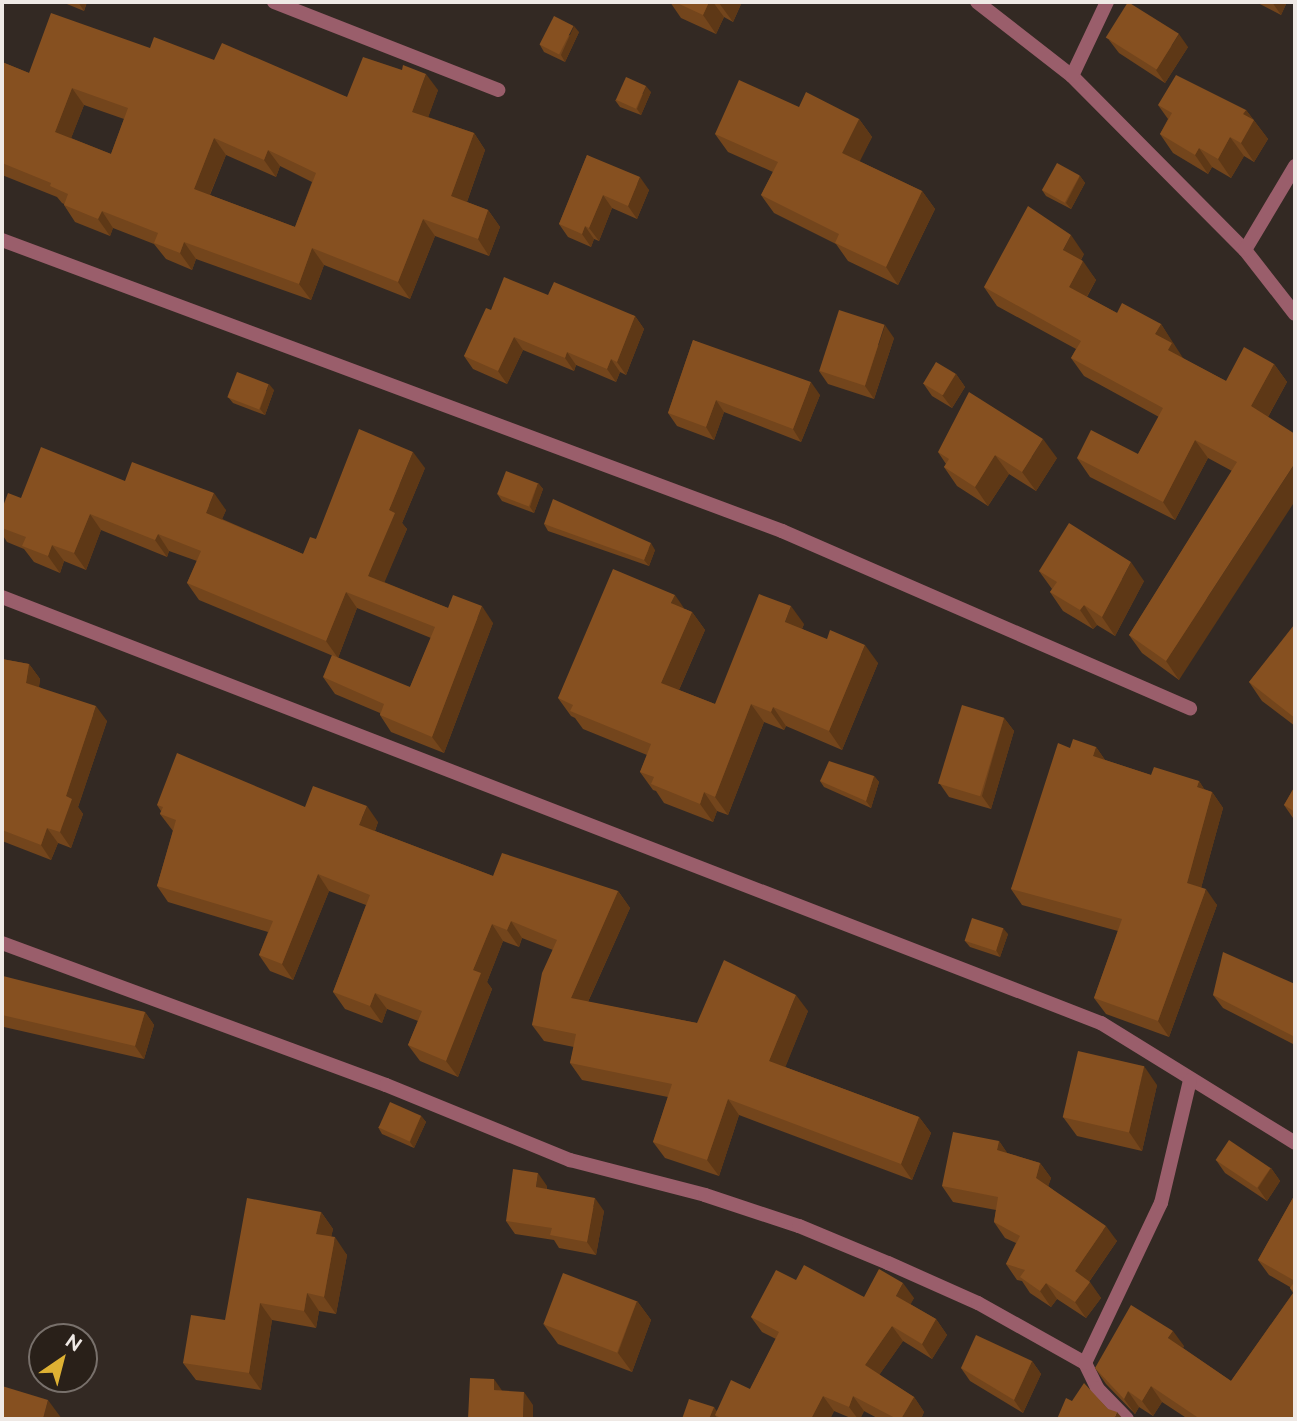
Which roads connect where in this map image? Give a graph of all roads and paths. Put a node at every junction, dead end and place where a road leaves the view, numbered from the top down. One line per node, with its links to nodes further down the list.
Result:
1 (274, 2): 5 (street)
2 (977, 2): 4 (street)
3 (1107, 2): 4 (street)
4 (1072, 76): 8 (street)
5 (498, 90)
6 (1295, 166): 8 (street)
7 (2, 240): 11 (street)
8 (1245, 250): 9 (street)
9 (1295, 314)
10 (2, 597): 13 (street)
11 (1190, 708)
12 (2, 943): 15 (street)
13 (1190, 1080): 14 (street); 15 (street)
14 (1295, 1143)
15 (1085, 1363): 16 (street)
16 (1127, 1419)

